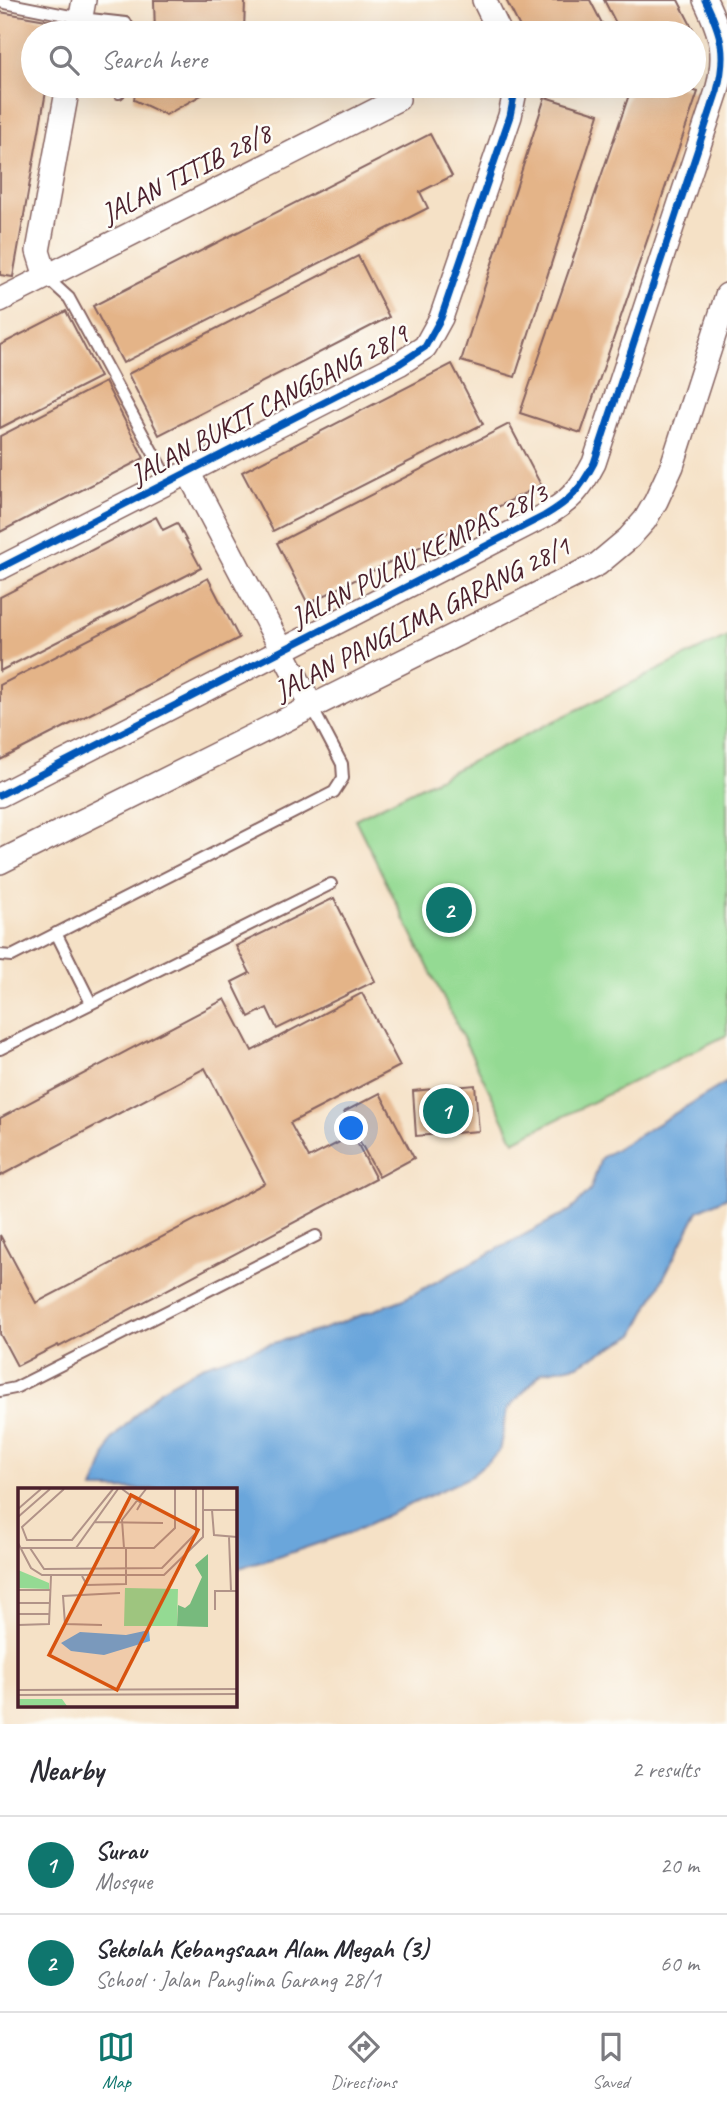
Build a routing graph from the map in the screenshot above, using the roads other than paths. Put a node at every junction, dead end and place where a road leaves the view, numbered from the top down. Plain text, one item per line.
1 (484, 0) edge
2 (705, 0) edge
3 (0, 2) edge
4 (81, 17) edge
5 (111, 21) edge
6 (494, 21) edge
7 (66, 98) edge
8 (514, 98) edge
9 (398, 99) dead end
10 (46, 277) junction
11 (727, 295) edge
12 (0, 300) edge
13 (179, 477) junction
14 (0, 568) edge
15 (282, 649) junction
16 (312, 707) junction
17 (0, 795) edge
18 (0, 862) edge
19 (331, 884) dead end
20 (56, 933) junction
21 (0, 955) edge
22 (91, 1003) junction
23 (0, 1049) edge
24 (316, 1236) dead end
25 (0, 1391) edge

1 - 6 street
2 - 15 street, JALAN PULAU KEMPAS 28/3
3 - 4 lane
4 - 5 lane
7 - 10 street
8 - 13 street, JALAN BUKIT CANGGANG 28/9
9 - 10 street, JALAN TITIB 28/8
10 - 12 street, JALAN TITIB 28/8
10 - 13 lane
11 - 16 street, JALAN PANGLIMA GARANG 28/1
13 - 14 street, JALAN BUKIT CANGGANG 28/9
13 - 15 street
15 - 16 street
15 - 17 street, JALAN PULAU KEMPAS 28/3
16 - 18 street, JALAN PANGLIMA GARANG 28/1
16 - 20 lane
19 - 22 lane
20 - 21 lane
20 - 22 lane
22 - 23 lane
24 - 25 lane

